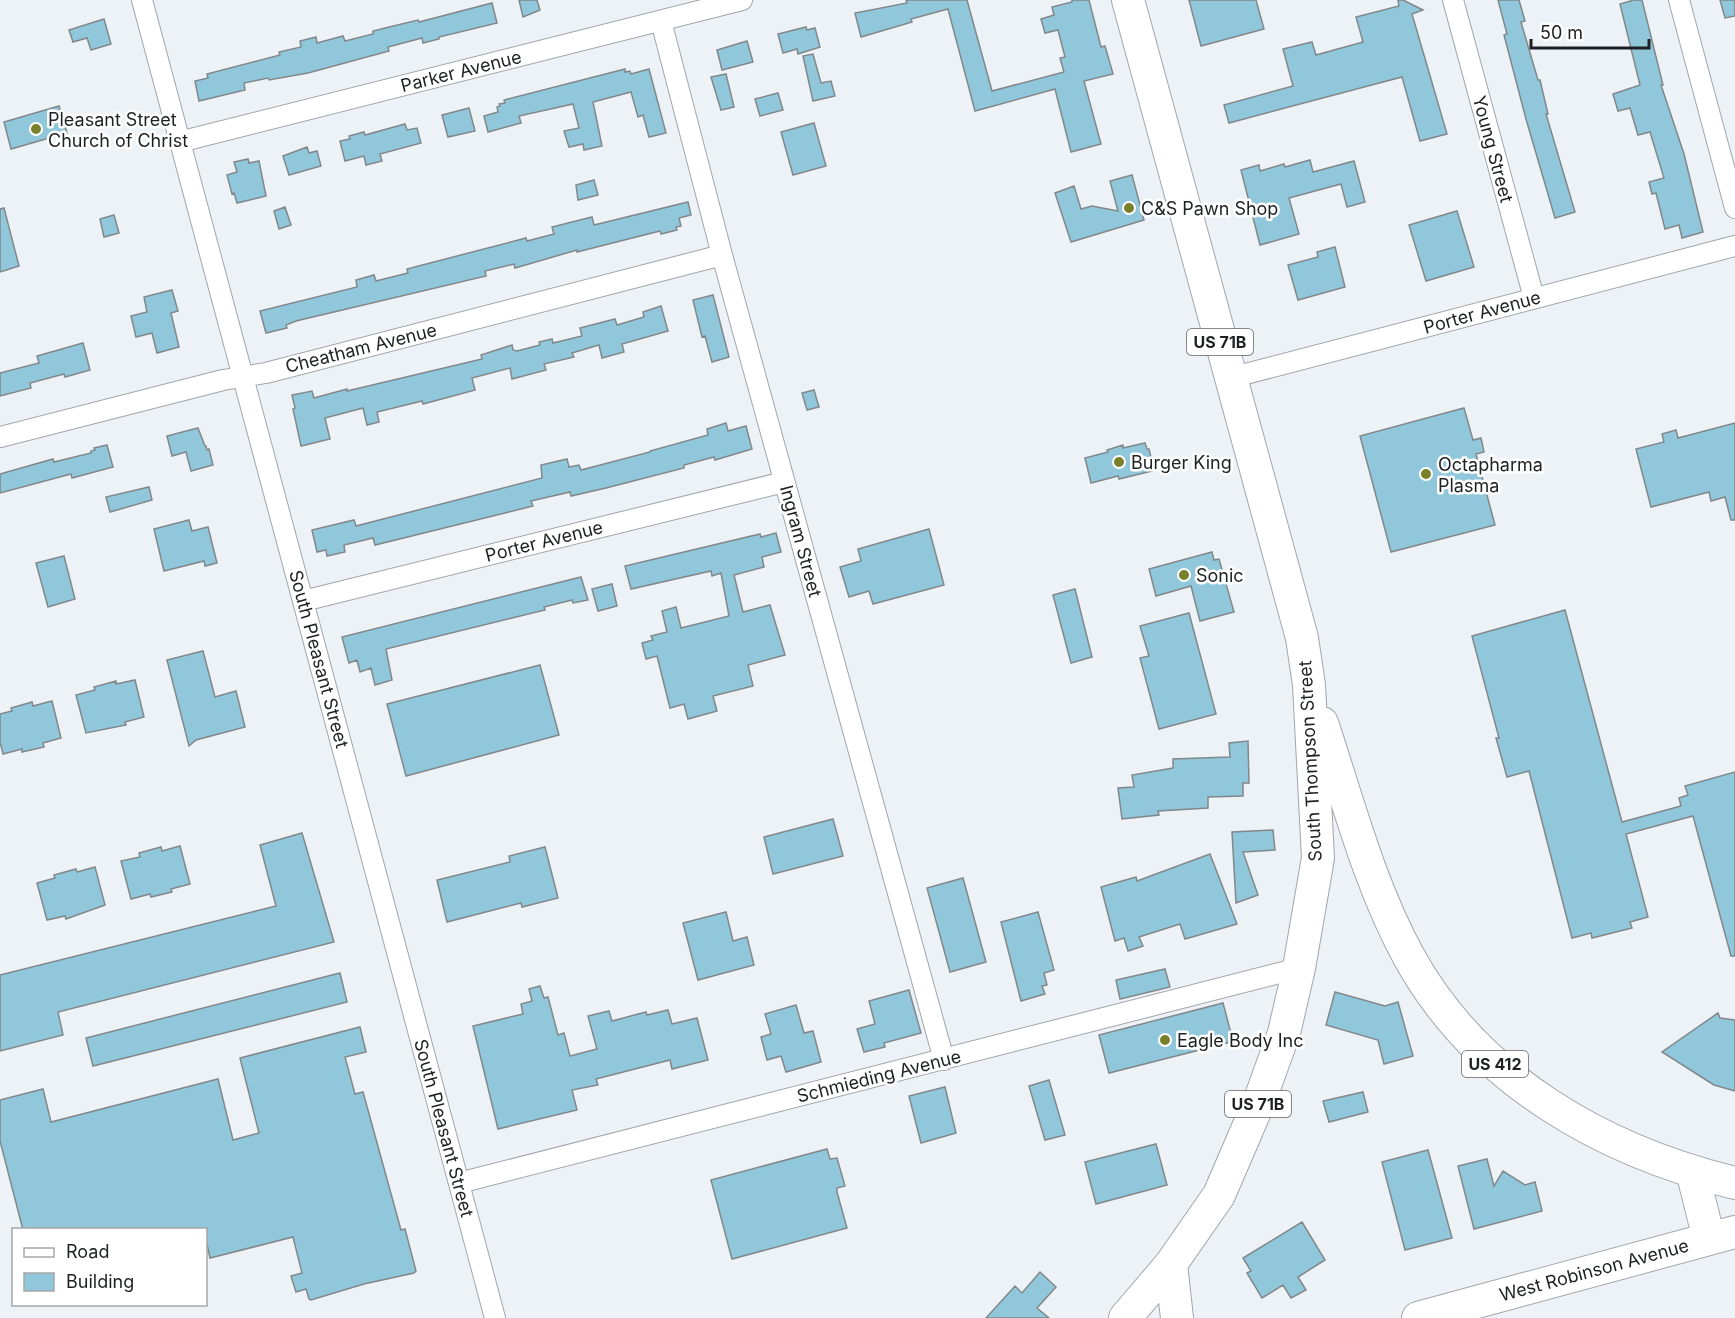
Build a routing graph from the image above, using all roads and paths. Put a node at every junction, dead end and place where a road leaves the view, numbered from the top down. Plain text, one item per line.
1 (142, 0) edge
2 (742, 0) edge
3 (1128, 0) edge
4 (1453, 0) edge
5 (1679, 0) edge
6 (661, 21) junction
7 (179, 142) junction
8 (1735, 208) edge
9 (1735, 246) edge
10 (722, 255) junction
11 (1534, 298) junction
12 (243, 376) junction
13 (1230, 378) junction
14 (0, 437) edge
15 (784, 482) junction
16 (303, 601) junction
17 (1309, 685) junction
18 (1318, 858) junction
19 (1373, 877) junction
20 (1299, 968) junction
21 (944, 1060) junction
22 (1713, 1177) edge
23 (459, 1183) junction
24 (1724, 1235) edge
25 (1171, 1264) junction
26 (495, 1318) edge
27 (1125, 1318) edge
28 (1177, 1318) edge
29 (1418, 1318) edge

1 - 7 street, South Pleasant Street
2 - 6 street, Parker Avenue
3 - 13 highway, South Thompson Street / US 71B
4 - 11 street, Young Street
5 - 8 street
6 - 7 street, Parker Avenue
6 - 10 street, Ingram Street
7 - 12 street, South Pleasant Street
9 - 11 street, Porter Avenue
10 - 12 street, Cheatham Avenue
10 - 15 street, Ingram Street
11 - 13 street, Porter Avenue
12 - 14 street, Cheatham Avenue
12 - 16 street, South Pleasant Street
13 - 17 highway, South Thompson Street / US 71B
15 - 16 street, Porter Avenue
15 - 21 street, Ingram Street
16 - 23 street, South Pleasant Street
17 - 18 highway, South Thompson Street / US 71B
17 - 19 highway, US 412
18 - 19 highway
18 - 20 highway, South Thompson Street / US 71B
19 - 22 highway, US 412
20 - 21 street, Schmieding Avenue
20 - 25 highway, South Thompson Street / US 71B
21 - 23 street, Schmieding Avenue
22 - 24 highway, US 412
23 - 26 street, South Pleasant Street
24 - 29 highway, West Robinson Avenue
25 - 27 highway, South Thompson Street / US 71B
25 - 28 highway

